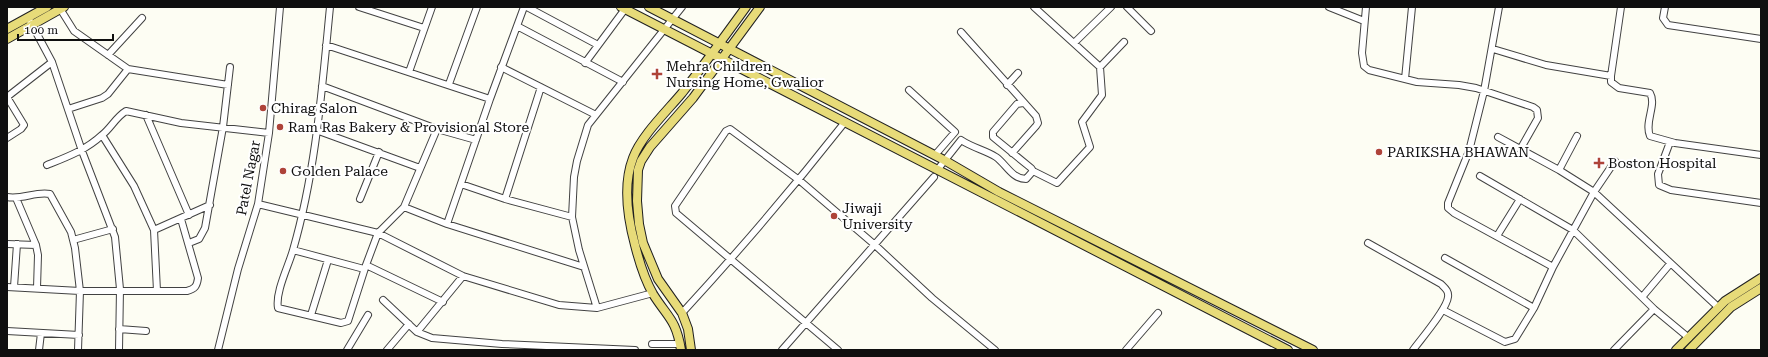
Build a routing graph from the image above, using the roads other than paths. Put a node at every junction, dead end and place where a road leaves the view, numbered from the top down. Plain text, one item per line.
1 (47, 7) edge
2 (280, 7) edge
3 (330, 7) edge
4 (359, 7) edge
5 (432, 7) edge
6 (477, 7) edge
7 (525, 7) edge
8 (649, 7) edge
9 (682, 7) edge
10 (746, 7) edge
11 (760, 7) edge
12 (1034, 7) edge
13 (1111, 7) edge
14 (1127, 7) edge
15 (1329, 7) edge
16 (1366, 7) edge
17 (1412, 7) edge
18 (1499, 7) edge
19 (1620, 7) edge
20 (1665, 7) edge
21 (61, 8) edge
22 (623, 8) edge
23 (142, 18) dead end
24 (673, 19) junction
25 (1364, 21) junction
26 (30, 22) junction
27 (517, 26) junction
28 (424, 28) junction
29 (665, 29) junction
30 (7, 30) edge
31 (1151, 31) dead end
32 (961, 32) dead end
33 (7, 39) edge
34 (1761, 39) edge
35 (1124, 42) dead end
36 (1074, 43) junction
37 (719, 44) junction
38 (326, 45) junction
39 (598, 45) junction
40 (1493, 49) junction
41 (730, 50) junction
42 (108, 55) junction
43 (711, 55) junction
44 (722, 60) junction
45 (52, 62) junction
46 (586, 63) junction
47 (230, 67) dead end
48 (502, 67) junction
49 (1100, 68) junction
50 (128, 69) junction
51 (409, 72) junction
52 (1018, 73) dead end
53 (1610, 76) junction
54 (1405, 79) junction
55 (622, 82) junction
56 (449, 84) junction
57 (1007, 84) junction
58 (228, 85) junction
59 (322, 86) junction
60 (541, 87) junction
61 (909, 90) dead end
62 (1484, 91) junction
63 (7, 97) edge
64 (490, 99) junction
65 (1023, 103) junction
66 (68, 109) junction
67 (146, 115) junction
68 (596, 115) junction
69 (845, 122) junction
70 (223, 127) junction
71 (437, 129) junction
72 (316, 130) junction
73 (269, 132) junction
74 (955, 132) junction
75 (102, 135) junction
76 (1577, 136) dead end
77 (1498, 137) dead end
78 (7, 138) edge
79 (476, 140) junction
80 (961, 140) junction
81 (1670, 142) junction
82 (1521, 148) junction
83 (82, 151) junction
84 (380, 152) junction
85 (1012, 153) junction
86 (1761, 154) edge
87 (935, 155) junction
88 (944, 160) junction
89 (1615, 161) dead end
90 (47, 165) dead end
91 (420, 168) junction
92 (938, 169) junction
93 (1559, 170) junction
94 (1033, 171) junction
95 (1480, 176) dead end
96 (934, 178) dead end
97 (799, 180) junction
98 (633, 181) junction
99 (461, 184) junction
100 (1594, 192) junction
101 (7, 197) edge
102 (16, 198) junction
103 (505, 199) junction
104 (1520, 199) junction
105 (360, 200) dead end
106 (1761, 202) edge
107 (258, 204) junction
108 (210, 205) junction
109 (404, 207) junction
110 (302, 214) junction
111 (189, 215) junction
112 (572, 217) junction
113 (181, 218) junction
114 (447, 224) junction
115 (113, 229) junction
116 (154, 230) junction
117 (1573, 230) junction
118 (378, 233) junction
119 (1497, 236) junction
120 (73, 240) junction
121 (189, 243) junction
122 (1368, 243) dead end
123 (7, 244) edge
124 (17, 244) junction
125 (36, 245) junction
126 (875, 245) junction
127 (293, 250) junction
128 (1445, 258) dead end
129 (328, 260) junction
130 (731, 260) junction
131 (1670, 264) junction
132 (365, 267) junction
133 (584, 267) junction
134 (1553, 268) junction
135 (463, 276) junction
136 (1761, 278) edge
137 (7, 287) edge
138 (14, 287) junction
139 (37, 288) junction
140 (1761, 288) edge
141 (80, 290) junction
142 (120, 290) junction
143 (157, 291) junction
144 (653, 293) junction
145 (1643, 296) junction
146 (669, 297) junction
147 (383, 300) dead end
148 (443, 302) junction
149 (661, 304) junction
150 (597, 308) junction
151 (1534, 308) junction
152 (1719, 308) junction
153 (1654, 309) junction
154 (1443, 310) junction
155 (682, 313) junction
156 (1158, 313) dead end
157 (311, 315) junction
158 (368, 315) dead end
159 (805, 322) junction
160 (409, 324) junction
161 (119, 329) junction
162 (7, 331) edge
163 (146, 331) dead end
164 (417, 332) junction
165 (41, 333) junction
166 (79, 335) junction
167 (1689, 338) junction
168 (652, 344) dead end
169 (680, 347) edge
170 (40, 350) edge
171 (78, 350) edge
172 (119, 350) edge
173 (218, 350) edge
174 (347, 350) edge
175 (387, 350) edge
176 (620, 350) edge
177 (635, 350) edge
178 (691, 350) edge
179 (782, 350) edge
180 (838, 350) edge
181 (995, 350) edge
182 (1126, 350) edge
183 (1288, 350) edge
184 (1313, 350) edge
185 (1413, 350) edge
186 (1614, 350) edge
187 (1676, 350) edge
188 (1689, 350) edge

1 - 26 main road
2 - 73 street, Patel Nagar
3 - 38 street
4 - 28 street
5 - 28 street
6 - 56 street
7 - 27 street
7 - 39 street
8 - 24 main road
9 - 24 street
10 - 37 main road
11 - 41 main road
12 - 36 street
13 - 36 street
14 - 31 street
15 - 25 street
16 - 25 street
17 - 54 street
18 - 40 street
19 - 53 street
20 - 34 street
21 - 26 main road
21 - 42 street
22 - 29 main road
22 - 39 street
23 - 42 street
24 - 29 street
24 - 37 main road
25 - 54 street
26 - 30 main road
26 - 33 main road
26 - 45 street
27 - 46 street
27 - 48 street
28 - 51 street
29 - 43 main road
29 - 55 street
32 - 57 street
35 - 49 street
36 - 49 street
37 - 41 main road
37 - 43 main road
38 - 51 street
38 - 59 street
39 - 46 street
40 - 53 street
40 - 62 street
41 - 44 main road
41 - 87 main road
42 - 50 street
43 - 44 main road
43 - 98 main road
44 - 69 main road
44 - 98 main road
45 - 63 street
45 - 66 street
46 - 55 street
47 - 58 street
48 - 60 street
48 - 64 street
49 - 94 street
50 - 58 street
50 - 66 street
51 - 56 street
52 - 57 street
53 - 81 street
54 - 62 street
55 - 68 street
56 - 64 street
57 - 65 street
58 - 70 street
59 - 71 street
59 - 72 street
60 - 68 street
60 - 103 street
61 - 74 street
62 - 82 street
62 - 119 street
63 - 78 street
64 - 79 street
65 - 85 street
65 - 85 street
66 - 83 street
67 - 70 street
67 - 75 street
67 - 111 street
68 - 112 street
69 - 92 main road
69 - 97 street
70 - 73 street
70 - 108 street
71 - 79 street
71 - 91 street
72 - 84 street
72 - 110 street
73 - 107 street, Patel Nagar
74 - 80 street
74 - 87 street
75 - 83 street
75 - 116 street
76 - 93 street
77 - 82 street
79 - 99 street
80 - 88 street
80 - 94 street
81 - 86 street
81 - 106 street
82 - 93 street
83 - 90 street
83 - 115 street
84 - 91 street
84 - 105 street
85 - 94 street
87 - 88 main road
88 - 92 street
88 - 184 main road
89 - 100 street
91 - 109 street
92 - 183 main road
93 - 100 street
95 - 104 street
96 - 126 street
97 - 126 street
97 - 130 street
97 - 130 street
98 - 144 main road
98 - 146 main road
99 - 103 street
99 - 114 street
100 - 117 street
100 - 131 street
101 - 102 street
102 - 120 street
102 - 125 street
103 - 112 street
104 - 117 street
104 - 119 street
107 - 110 street
107 - 173 street, Patel Nagar
108 - 111 street
108 - 121 street
109 - 114 street
109 - 118 street
110 - 118 street
110 - 127 street
111 - 113 street
112 - 133 street
113 - 116 street
113 - 121 street
114 - 133 street
115 - 120 street
115 - 142 street
116 - 143 street
117 - 134 street
117 - 145 street
118 - 132 street
118 - 135 street
119 - 134 street
120 - 141 street
121 - 143 street
122 - 154 street
123 - 124 street
124 - 125 street
124 - 138 street
125 - 139 street
126 - 159 street
126 - 181 street
127 - 129 street
127 - 157 street
128 - 151 street
129 - 132 street
129 - 157 street
130 - 155 street
130 - 159 street
131 - 145 street
131 - 152 street
132 - 148 street
132 - 157 street
133 - 150 street
134 - 151 street
135 - 148 street
135 - 150 street
136 - 152 main road
137 - 138 street
138 - 139 street
139 - 141 street
140 - 188 main road
141 - 142 street
141 - 166 street
142 - 143 street
142 - 161 street
144 - 149 main road
144 - 150 street
145 - 153 street
146 - 149 main road
146 - 155 main road
147 - 160 street
148 - 164 street
149 - 169 main road
151 - 154 street
152 - 167 main road
153 - 167 street
153 - 186 street
154 - 185 street
155 - 178 main road
156 - 182 street
158 - 174 street
159 - 179 street
159 - 180 street
160 - 164 street
160 - 175 street
161 - 163 street
161 - 172 street
162 - 165 street
164 - 176 street
165 - 166 street
165 - 170 street
166 - 171 street
167 - 187 main road
168 - 169 street
176 - 177 street

